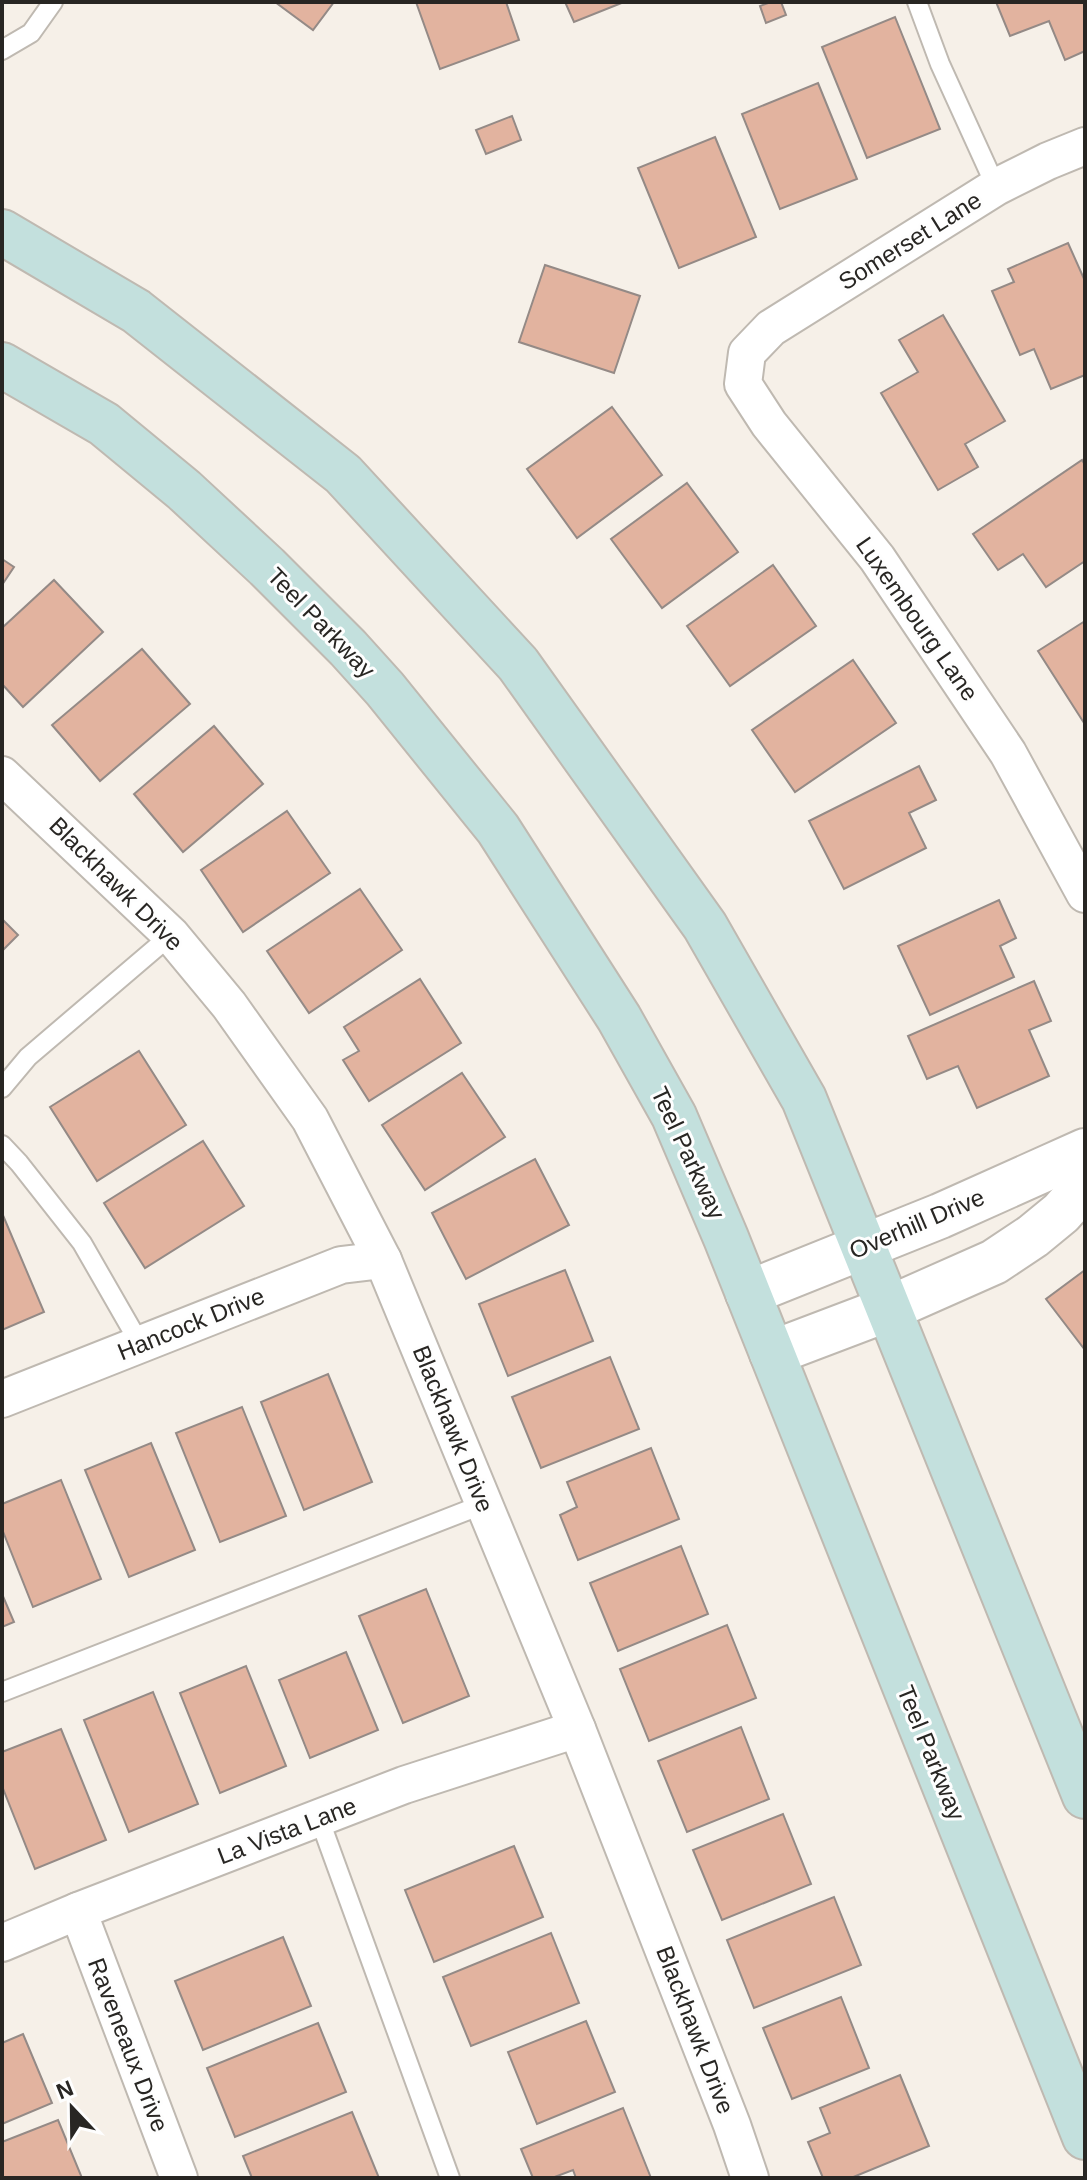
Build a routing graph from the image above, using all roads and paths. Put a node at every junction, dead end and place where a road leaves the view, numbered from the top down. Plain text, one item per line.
1 (53, 2) edge
2 (917, 2) edge
3 (2, 50) edge
4 (1085, 146) edge
5 (996, 187) junction
6 (2, 232) edge
7 (747, 353) joint
8 (2, 365) edge
9 (2, 775) edge
10 (1085, 894) edge
11 (171, 935) junction
12 (2, 1088) edge
13 (2, 1145) edge
14 (1085, 1151) edge
15 (1085, 1186) edge
16 (863, 1247) junction
17 (383, 1260) junction
18 (748, 1293) junction
19 (888, 1309) junction
20 (140, 1344) junction
21 (772, 1353) junction
22 (2, 1399) edge
23 (484, 1504) junction
24 (2, 1692) edge
25 (577, 1729) junction
26 (1085, 1796) edge
27 (319, 1818) junction
28 (78, 1911) junction
29 (2, 1943) edge
30 (1085, 2137) edge
31 (179, 2178) edge
32 (450, 2178) edge
33 (750, 2178) edge

1 - 3 lane
2 - 5 lane
4 - 5 street, Somerset Lane
5 - 7 street, Somerset Lane
6 - 16 main road
7 - 10 street, Luxembourg Lane
8 - 18 main road, Teel Parkway
9 - 11 street, Blackhawk Drive
11 - 12 lane
11 - 17 street, Blackhawk Drive
13 - 20 lane
14 - 16 street, Overhill Drive
15 - 19 street
16 - 18 street, Overhill Drive
16 - 19 main road
17 - 20 street, Hancock Drive
17 - 23 street, Blackhawk Drive
18 - 21 main road, Teel Parkway
19 - 21 street
19 - 26 main road
20 - 22 street, Hancock Drive
21 - 30 main road, Teel Parkway
23 - 24 lane
23 - 25 street, Blackhawk Drive
25 - 27 street, La Vista Lane
25 - 33 street, Blackhawk Drive
27 - 28 street, La Vista Lane
27 - 32 lane
28 - 29 street, La Vista Lane
28 - 31 street, Raveneaux Drive

